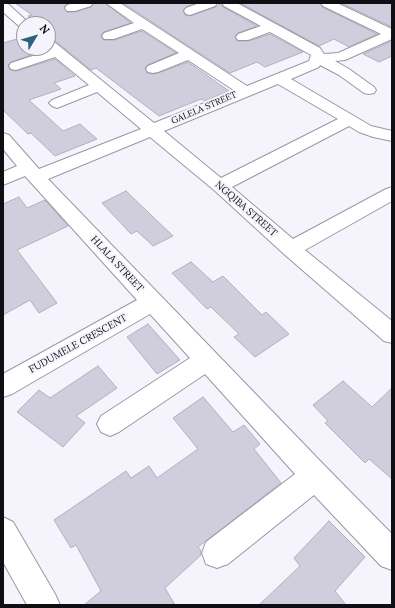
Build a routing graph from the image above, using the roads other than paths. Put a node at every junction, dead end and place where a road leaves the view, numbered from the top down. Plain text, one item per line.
1 (87, 3) edge
2 (112, 3) edge
3 (211, 3) edge
4 (228, 3) edge
5 (327, 3) edge
6 (3, 6) edge
7 (71, 8) dead end
8 (190, 11) dead end
9 (16, 21) edge
10 (144, 24) junction
11 (271, 27) junction
12 (392, 34) edge
13 (109, 36) dead end
14 (243, 37) dead end
15 (56, 50) edge
16 (190, 54) junction
17 (37, 56) edge
18 (318, 58) junction
19 (16, 66) dead end
20 (153, 69) dead end
21 (280, 78) junction
22 (99, 86) junction
23 (369, 90) dead end
24 (245, 91) junction
25 (57, 103) dead end
26 (349, 120) junction
27 (151, 130) junction
28 (392, 136) edge
29 (3, 138) edge
30 (32, 173) junction
31 (3, 179) edge
32 (220, 186) junction
33 (392, 193) edge
34 (291, 249) junction
35 (152, 302) junction
36 (388, 326) edge
37 (207, 360) junction
38 (3, 386) edge
39 (110, 424) dead end
40 (315, 476) junction
41 (3, 532) edge
42 (217, 553) dead end
43 (392, 555) edge
44 (44, 605) edge

1 - 7 street
2 - 10 street
3 - 8 street
4 - 11 street
5 - 12 street
6 - 9 street
10 - 13 street
10 - 16 street
11 - 14 street
11 - 18 street
12 - 18 street
15 - 22 street, NGQIBA STREET
16 - 20 street
16 - 24 street
17 - 19 street, NGQIBA STREET
18 - 21 street, GALELA STREET
18 - 23 street
21 - 24 street, GALELA STREET
21 - 26 street
22 - 25 street
22 - 27 street, NGQIBA STREET
24 - 27 street, GALELA STREET
26 - 28 street
26 - 32 street
27 - 30 street, GALELA STREET
27 - 32 street, NGQIBA STREET
29 - 30 street, HLALA STREET
30 - 31 street
30 - 35 street, HLALA STREET
32 - 34 street, NGQIBA STREET
33 - 34 street
34 - 36 street, NGQIBA STREET
35 - 37 street, HLALA STREET
35 - 38 street, FUDUMELE CRESCENT
37 - 39 street
37 - 40 street, HLALA STREET
40 - 42 street
40 - 43 street, HLALA STREET
41 - 44 street

